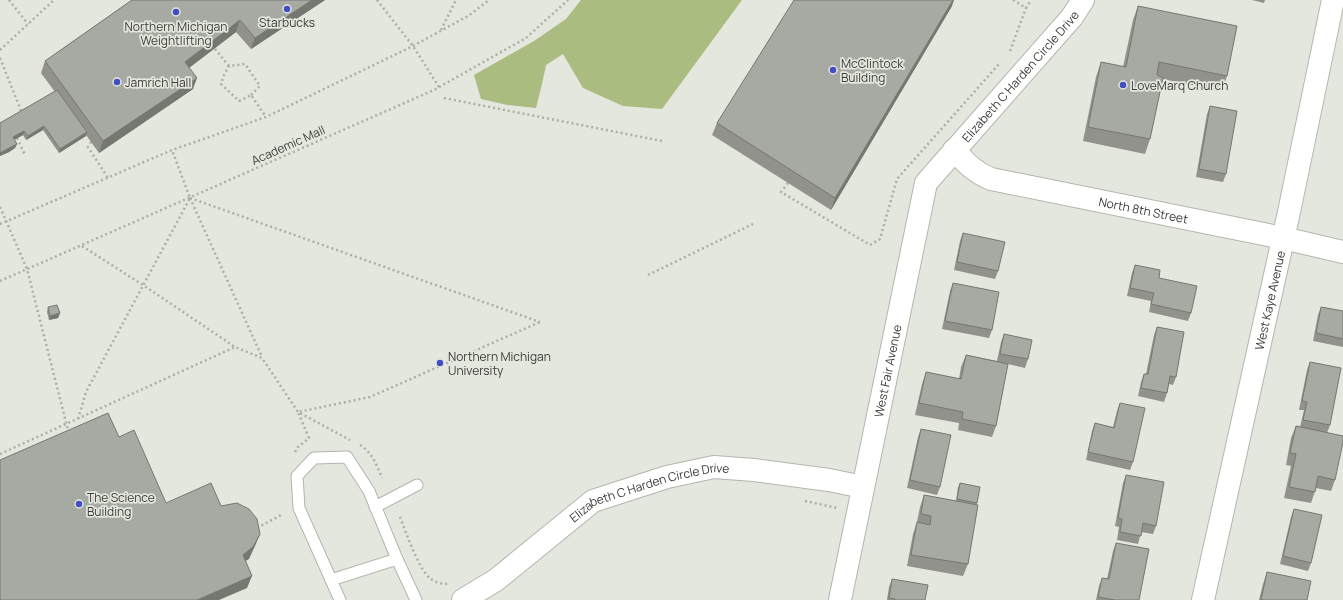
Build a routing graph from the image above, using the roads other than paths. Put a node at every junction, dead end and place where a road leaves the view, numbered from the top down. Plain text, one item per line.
1 (1083, 0) edge
2 (1334, 0) edge
3 (954, 150) junction
4 (1283, 238) junction
5 (1343, 252) edge
6 (417, 485) dead end
7 (863, 487) junction
8 (375, 507) junction
9 (397, 559) junction
10 (331, 580) junction
11 (340, 600) edge
12 (416, 600) edge
13 (463, 600) edge
14 (840, 600) edge
15 (1203, 600) edge

1 - 3 street, Elizabeth C Harden Circle Drive
2 - 4 street, West Kaye Avenue
3 - 4 street, North 8th Street
3 - 7 street, West Fair Avenue
4 - 5 street, North 8th Street
4 - 15 street, West Kaye Avenue
6 - 8 lane
7 - 13 street, Elizabeth C Harden Circle Drive
7 - 14 street, West Fair Avenue
8 - 9 lane
8 - 10 lane
9 - 10 lane
9 - 12 lane
10 - 11 lane

